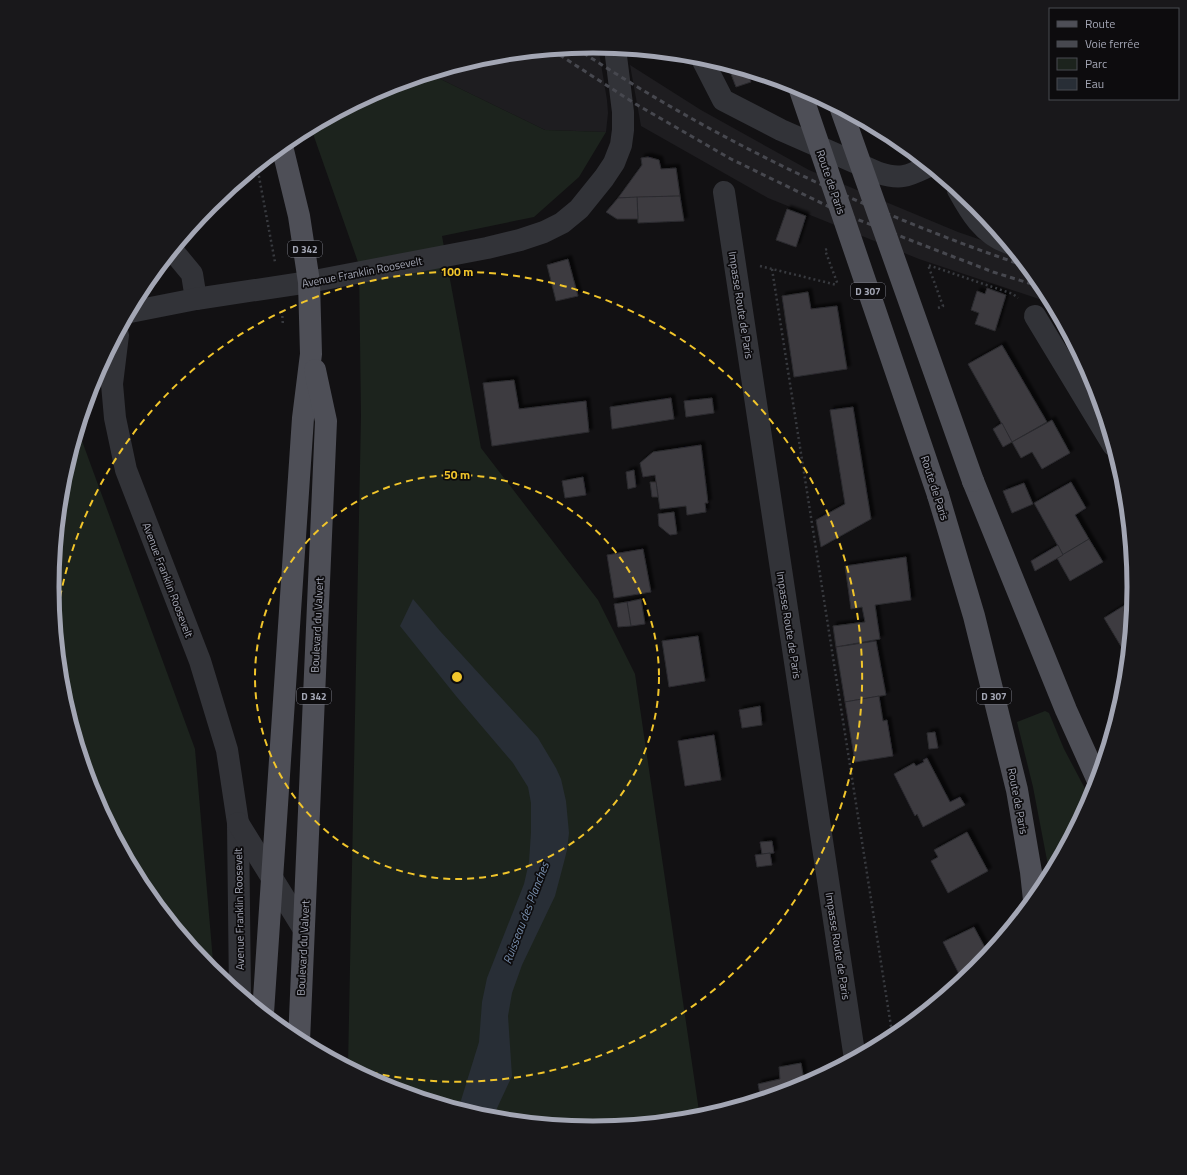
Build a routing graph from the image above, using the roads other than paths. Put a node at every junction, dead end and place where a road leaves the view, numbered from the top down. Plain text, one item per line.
1 (615, 54) edge
2 (705, 65) edge
3 (802, 96) edge
4 (843, 115) edge
5 (284, 152) edge
6 (925, 168) edge
7 (724, 192) dead end
8 (973, 212) edge
9 (997, 237) edge
10 (176, 254) edge
11 (309, 282) junction
12 (145, 297) edge
13 (196, 299) junction
14 (157, 307) junction
15 (137, 311) edge
16 (1035, 316) road end
17 (117, 346) edge
18 (311, 354) junction
19 (1105, 431) edge
20 (1094, 773) edge
21 (238, 823) junction
22 (272, 878) junction
23 (1033, 891) edge
24 (303, 928) junction
25 (240, 988) edge
26 (263, 1008) edge
27 (298, 1033) edge
28 (854, 1054) edge

1 - 11 street, Avenue Franklin Roosevelt
2 - 6 street
3 - 23 main road, Route de Paris / D 307, bridge
4 - 20 main road, bridge
5 - 11 main road, Boulevard du Valvert / D 342
7 - 28 street, Impasse Route de Paris
8 - 9 street
10 - 13 street
11 - 13 street, Avenue Franklin Roosevelt
11 - 18 main road, Boulevard du Valvert / D 342
12 - 14 street
13 - 14 street, Avenue Franklin Roosevelt
14 - 15 street, Avenue Franklin Roosevelt
16 - 19 street
17 - 21 street, Avenue Franklin Roosevelt
18 - 22 main road, Boulevard du Valvert / D 342
18 - 24 main road, Boulevard du Valvert / D 342
21 - 22 street, Avenue Franklin Roosevelt
21 - 25 street, Avenue Franklin Roosevelt
22 - 24 street, Avenue Franklin Roosevelt
22 - 26 main road, Boulevard du Valvert / D 342
24 - 27 main road, Boulevard du Valvert / D 342

